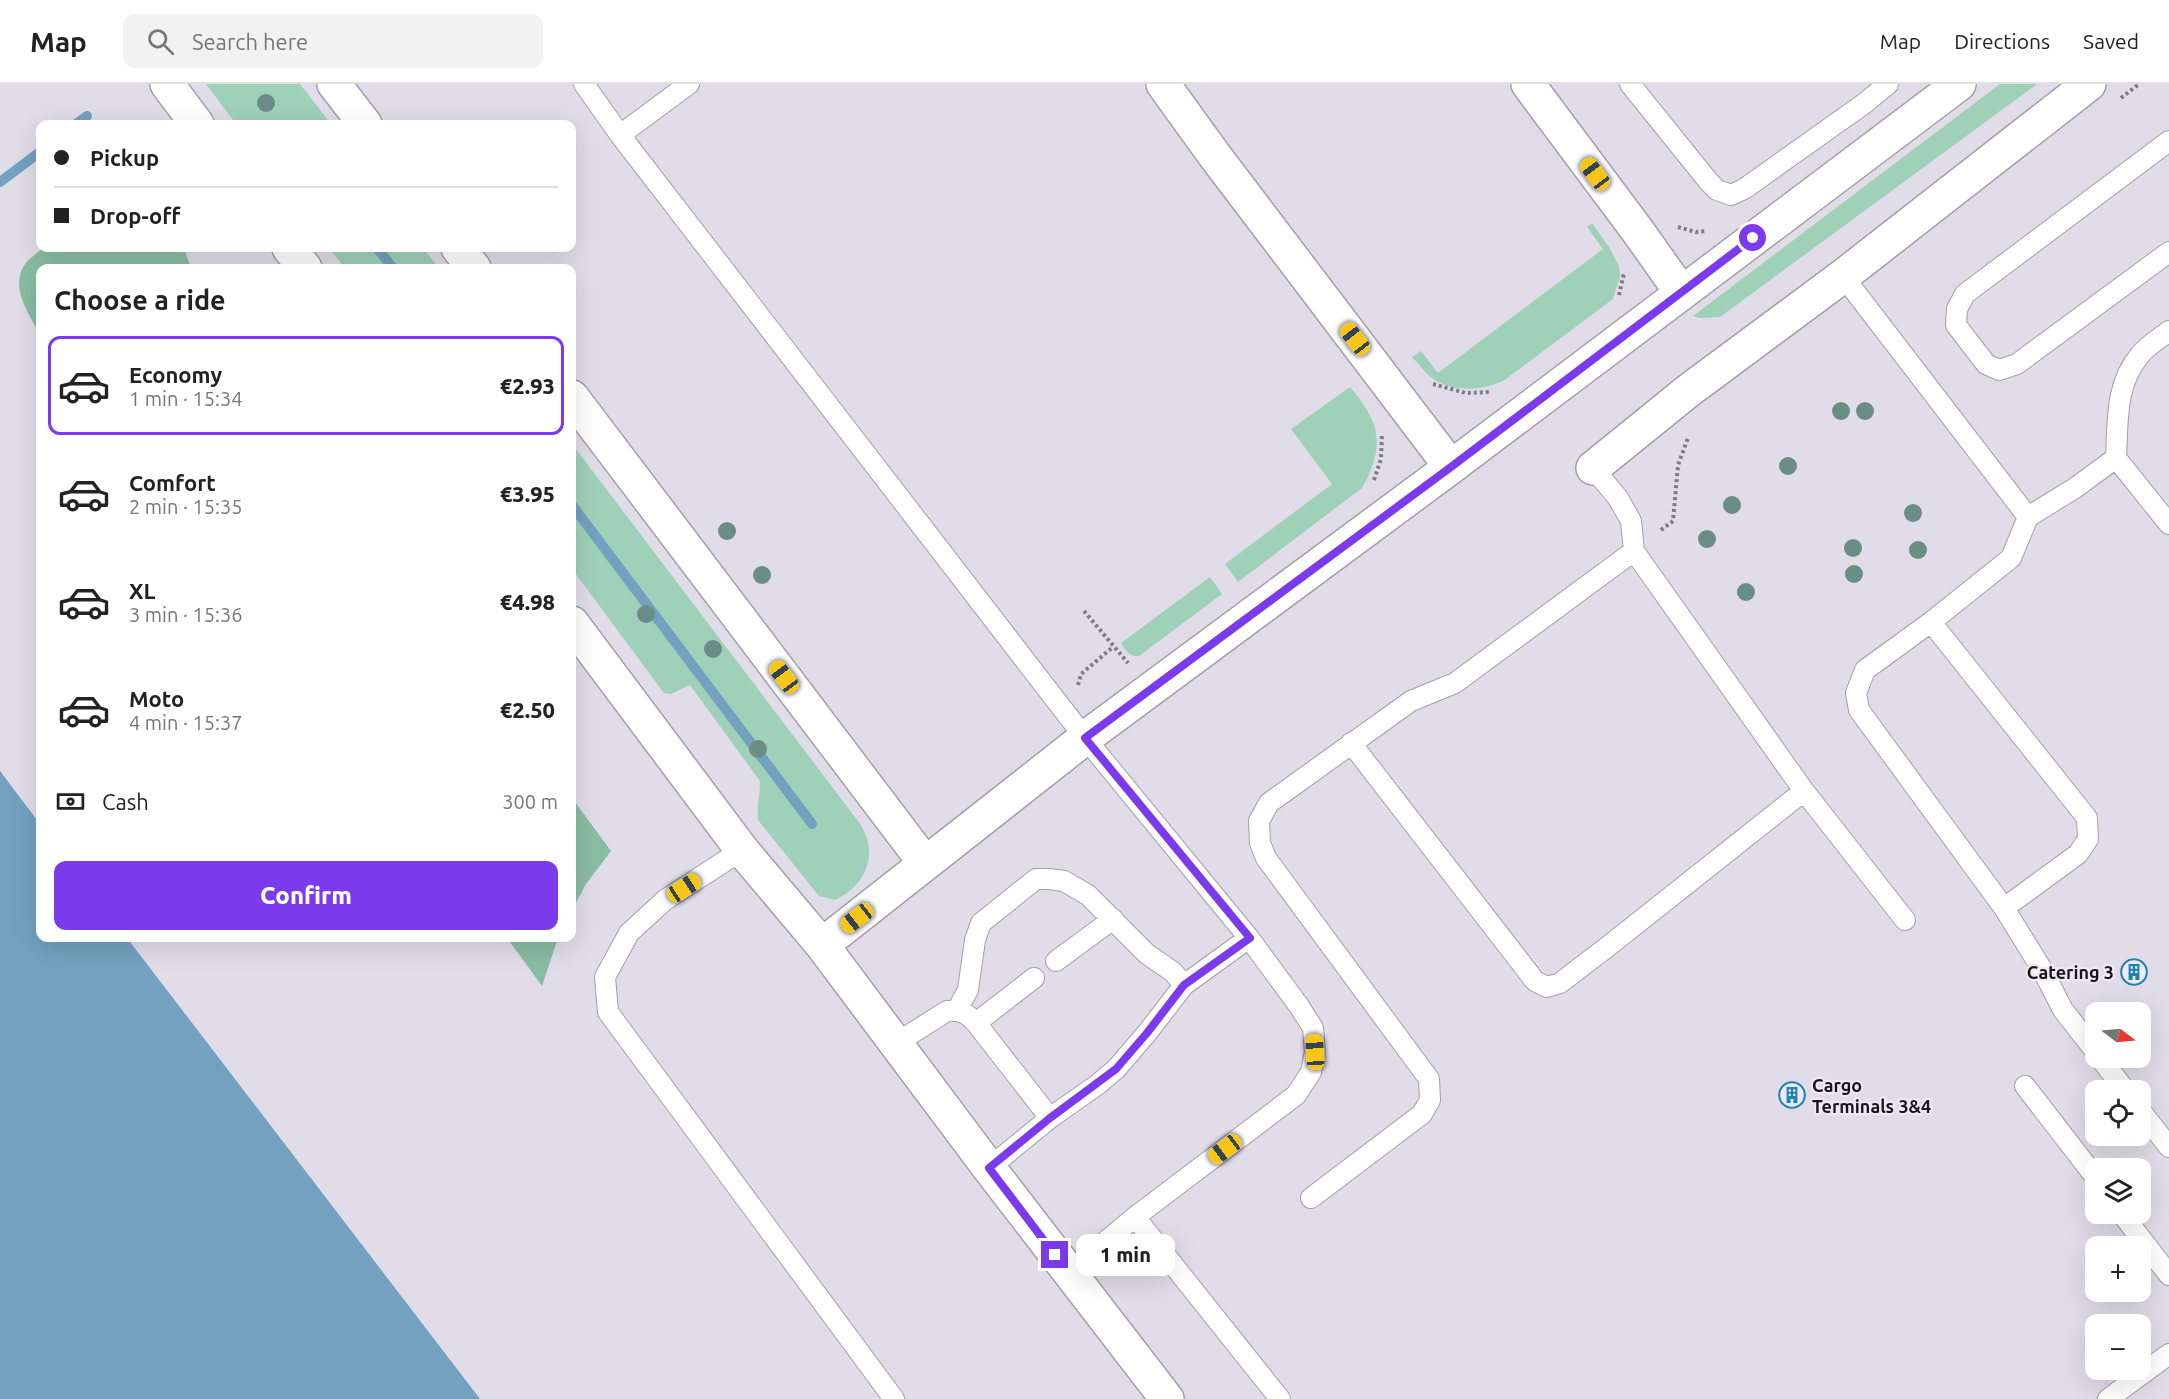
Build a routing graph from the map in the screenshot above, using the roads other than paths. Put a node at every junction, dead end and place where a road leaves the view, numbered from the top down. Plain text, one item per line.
1 (166, 84) edge
2 (334, 84) edge
3 (584, 84) edge
4 (689, 84) edge
5 (1163, 84) edge
6 (1528, 84) edge
7 (1630, 84) edge
8 (1888, 84) edge
9 (1959, 84) edge
10 (2089, 84) edge
11 (194, 120) edge
12 (362, 120) edge
13 (620, 135) junction
14 (2169, 141) edge
15 (292, 252) edge
16 (461, 252) edge
17 (2169, 252) edge
18 (302, 264) edge
19 (471, 264) edge
20 (1843, 276) junction
21 (1681, 292) junction
22 (2169, 331) edge
23 (576, 402) edge
24 (2116, 458) junction
25 (1451, 467) junction
26 (1593, 468) joint
27 (2165, 512) edge
28 (2028, 518) junction
29 (1634, 551) junction
30 (1931, 621) junction
31 (576, 628) edge
32 (1085, 738) junction
33 (1351, 743) junction
34 (1804, 791) junction
35 (742, 850) junction
36 (925, 863) junction
37 (2004, 908) junction
38 (1113, 919) junction
39 (1905, 920) dead end
40 (1250, 938) junction
41 (822, 945) junction
42 (1056, 960) dead end
43 (1034, 978) dead end
44 (1184, 985) junction
45 (957, 1010) junction
46 (976, 1023) junction
47 (2085, 1038) edge
48 (895, 1044) junction
49 (2108, 1068) edge
50 (2117, 1080) edge
51 (2025, 1086) dead end
52 (1050, 1118) junction
53 (2151, 1124) edge
54 (2169, 1147) edge
55 (2085, 1164) edge
56 (989, 1168) junction
57 (1311, 1198) dead end
58 (1135, 1217) junction
59 (2130, 1224) edge
60 (1068, 1273) junction
61 (2169, 1275) edge
62 (2169, 1354) edge
63 (894, 1399) edge
64 (1167, 1399) edge
65 (1280, 1399) edge
66 (2108, 1399) edge

1 - 11 street
2 - 12 street
3 - 13 lane
4 - 13 lane
5 - 25 street
6 - 21 street
7 - 8 lane
9 - 21 street
10 - 20 street
13 - 32 lane
14 - 17 lane
15 - 18 street
16 - 19 street
20 - 26 street
20 - 28 lane
21 - 25 street
22 - 24 lane
23 - 36 street
24 - 27 lane
24 - 28 lane
25 - 32 street
26 - 29 lane
28 - 30 lane
29 - 33 lane
29 - 34 lane
30 - 37 lane
30 - 37 lane
31 - 35 street
32 - 36 street
32 - 40 lane
33 - 34 lane
33 - 57 lane
34 - 39 lane
35 - 41 street
35 - 63 lane
36 - 41 street
37 - 47 lane
38 - 42 lane
38 - 44 lane
38 - 45 lane
40 - 44 lane
40 - 58 lane
41 - 48 street
43 - 46 lane
44 - 52 lane
45 - 46 lane
45 - 48 lane
46 - 52 lane
48 - 56 street
49 - 50 lane
51 - 55 lane
52 - 56 lane
53 - 54 lane
56 - 60 street
58 - 60 lane
58 - 65 lane
59 - 61 lane
60 - 64 street
62 - 66 lane

